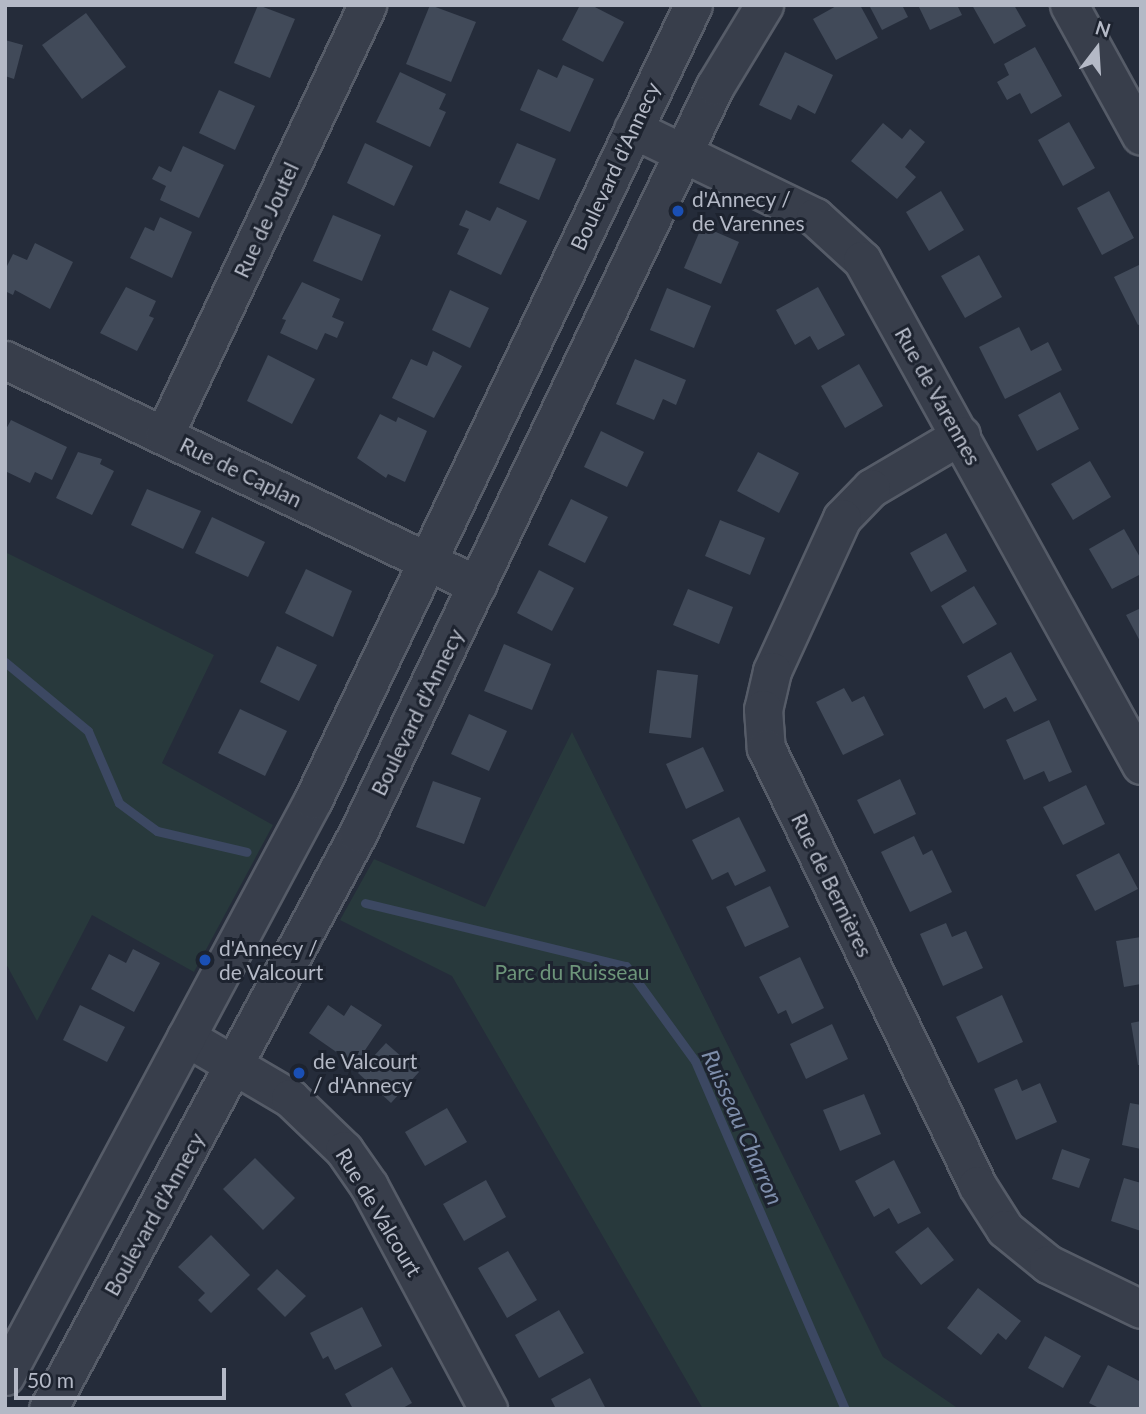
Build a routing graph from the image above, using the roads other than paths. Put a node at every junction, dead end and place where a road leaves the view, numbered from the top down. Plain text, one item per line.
1 (368, 5) edge
2 (693, 5) edge
3 (764, 5) edge
4 (1069, 5) edge
5 (633, 129) junction
6 (1141, 136) edge
7 (683, 152) junction
8 (5, 360) edge
9 (164, 435) junction
10 (961, 435) junction
11 (426, 561) junction
12 (477, 585) junction
13 (1141, 765) edge
14 (186, 1037) junction
15 (235, 1065) junction
16 (1141, 1309) edge
17 (5, 1376) edge
18 (48, 1409) edge
19 (488, 1409) edge

1 - 9 street, Rue de Joutel
2 - 5 street, Boulevard d'Annecy
3 - 7 street, Boulevard d'Annecy
4 - 6 street
5 - 7 street, Rue de Varennes
5 - 11 street, Boulevard d'Annecy
7 - 10 street, Rue de Varennes
7 - 12 street, Boulevard d'Annecy
8 - 9 street, Rue de Caplan
9 - 11 street, Rue de Caplan
10 - 13 street, Rue de Varennes
10 - 16 street, Rue de Bernières
11 - 12 street, Rue de Caplan
11 - 14 street, Boulevard d'Annecy
12 - 15 street, Boulevard d'Annecy
14 - 15 street, Rue de Valcourt
14 - 17 street, Boulevard d'Annecy
15 - 18 street, Boulevard d'Annecy
15 - 19 street, Rue de Valcourt

